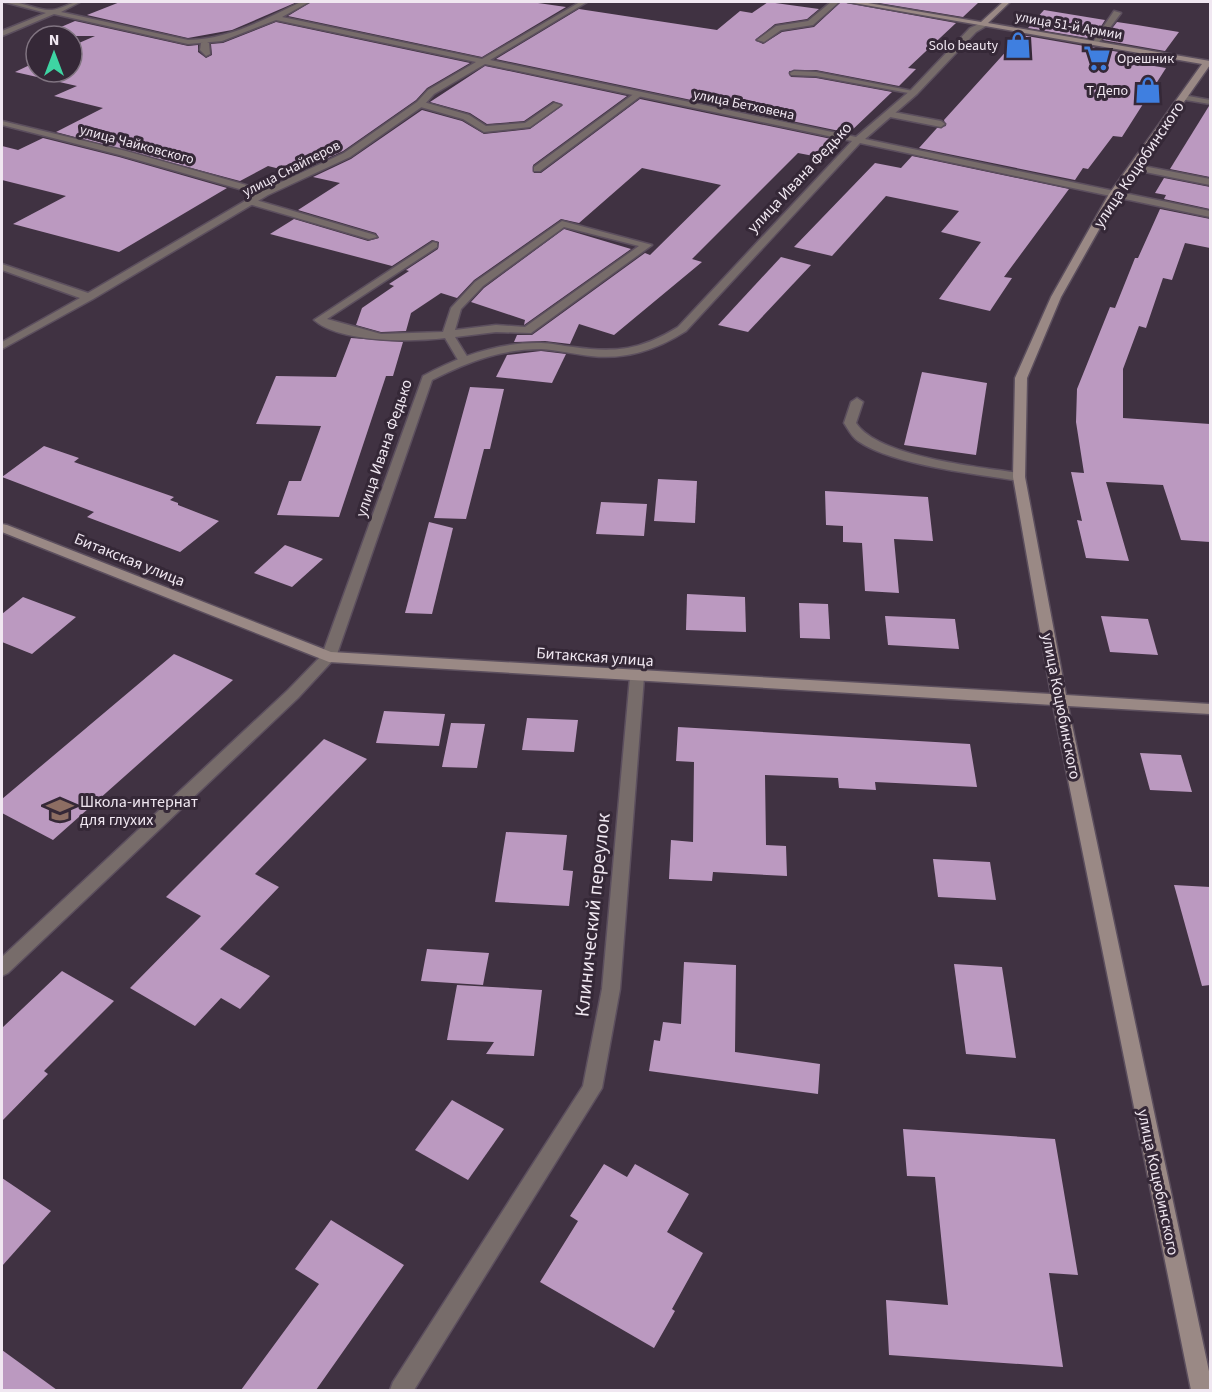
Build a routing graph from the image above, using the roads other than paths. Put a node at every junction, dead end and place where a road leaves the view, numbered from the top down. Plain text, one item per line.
1 (8, 2) edge
2 (77, 2) edge
3 (306, 2) edge
4 (584, 2) edge
5 (835, 2) edge
6 (852, 2) edge
7 (1007, 2) edge
8 (51, 12) junction
9 (1117, 13) dead end
10 (273, 17) junction
11 (982, 24) junction
12 (2, 34) edge
13 (761, 40) dead end
14 (205, 43) junction
15 (1095, 44) junction
16 (206, 54) dead end
17 (484, 62) junction
18 (1209, 63) edge
19 (794, 74) dead end
20 (914, 92) junction
21 (638, 95) junction
22 (1183, 97) junction
23 (1210, 102) edge
24 (420, 104) junction
25 (557, 105) dead end
26 (888, 114) junction
27 (2, 123) edge
28 (941, 124) dead end
29 (857, 141) junction
30 (1133, 168) junction
31 (537, 169) dead end
32 (1210, 182) edge
33 (265, 193) junction
34 (1114, 194) junction
35 (252, 202) junction
36 (1210, 214) edge
37 (372, 237) dead end
38 (432, 246) dead end
39 (2, 267) edge
40 (89, 297) junction
41 (448, 335) junction
42 (2, 346) edge
43 (462, 358) junction
44 (857, 402) dead end
45 (1019, 477) junction
46 (2, 528) edge
47 (329, 657) junction
48 (636, 676) junction
49 (1060, 702) junction
50 (1210, 709) edge
51 (2, 968) edge
52 (401, 1390) edge
53 (1202, 1390) edge

1 - 8 street
2 - 8 street
3 - 10 street
4 - 17 street, улица Снайперов
5 - 13 street
6 - 11 main road, улица 51-й Армии
7 - 11 main road, улица Ивана Федько
8 - 12 street
8 - 14 street
9 - 15 street
10 - 14 street
10 - 17 street, улица Бетховена
11 - 15 main road, улица 51-й Армии
11 - 20 street, улица Ивана Федько
14 - 16 street
15 - 18 main road, улица 51-й Армии
17 - 21 street, улица Бетховена
17 - 24 street, улица Снайперов
18 - 22 main road, улица Коцюбинского
19 - 20 street
20 - 26 street, улица Ивана Федько
21 - 29 street, улица Бетховена
21 - 31 street
22 - 23 street
22 - 30 main road, улица Коцюбинского
24 - 25 street
24 - 33 street, улица Снайперов
26 - 28 street
26 - 29 street, улица Ивана Федько
27 - 33 street, улица Чайковского
29 - 34 street, улица Бетховена
29 - 43 street, улица Ивана Федько
30 - 32 street
30 - 34 main road, улица Коцюбинского
33 - 35 street, улица Снайперов
34 - 36 street, улица Бетховена
34 - 45 main road, улица Коцюбинского
35 - 37 street
35 - 40 street, улица Снайперов
38 - 41 street
39 - 40 street
40 - 42 street, улица Снайперов
41 - 41 street
41 - 43 street
43 - 47 street, улица Ивана Федько
44 - 45 street
45 - 49 main road, улица Коцюбинского
46 - 47 main road, Битакская улица
47 - 48 main road, Битакская улица
47 - 51 street, улица Ивана Федько
48 - 49 main road, Битакская улица
48 - 52 street, Клинический переулок
49 - 50 main road, Битакская улица
49 - 53 main road, улица Коцюбинского

